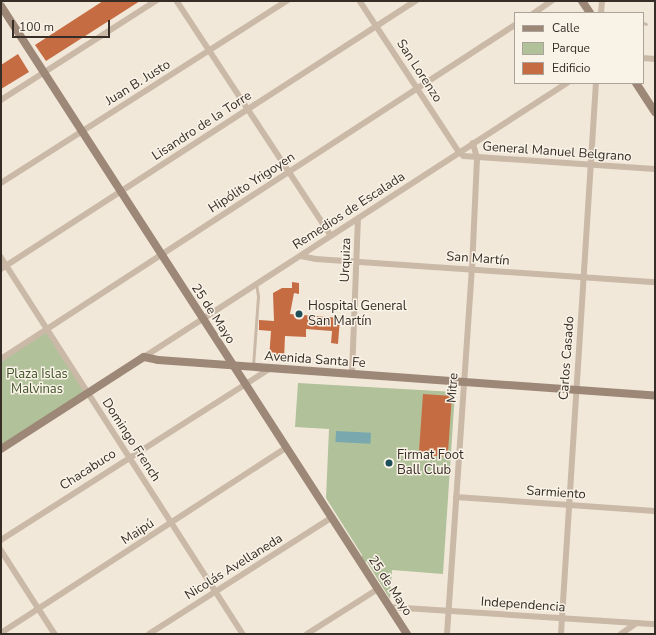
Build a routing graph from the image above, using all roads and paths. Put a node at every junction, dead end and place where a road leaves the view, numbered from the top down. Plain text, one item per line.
1 (156, 1) edge
2 (177, 1) edge
3 (287, 1) edge
4 (360, 1) edge
5 (416, 1) edge
6 (552, 1) edge
7 (582, 1) edge
8 (602, 1) edge
9 (2, 8) edge
10 (536, 12) edge
11 (589, 12) edge
12 (601, 12) edge
13 (377, 26) junction
14 (514, 26) edge
15 (210, 50) junction
16 (644, 58) edge
17 (655, 59) edge
18 (44, 72) junction
19 (565, 84) edge
20 (596, 84) edge
21 (637, 84) edge
22 (418, 89) junction
23 (1, 100) edge
24 (248, 109) junction
25 (655, 112) edge
26 (82, 132) junction
27 (473, 144) junction
28 (459, 152) junction
29 (477, 158) junction
30 (590, 165) junction
31 (655, 168) edge
32 (289, 172) junction
33 (1, 183) edge
34 (121, 192) junction
35 (358, 219) junction
36 (331, 236) junction
37 (161, 255) junction
38 (300, 256) junction
39 (1, 257) edge
40 (356, 261) junction
41 (4, 267) edge
42 (472, 270) junction
43 (583, 278) junction
44 (655, 282) edge
45 (256, 284) junction
46 (202, 319) junction
47 (47, 329) junction
48 (144, 357) junction
49 (1, 359) edge
50 (232, 366) junction
51 (253, 367) junction
52 (269, 368) junction
53 (352, 374) junction
54 (464, 382) junction
55 (244, 383) junction
56 (576, 390) junction
57 (88, 393) junction
58 (655, 396) edge
59 (286, 448) junction
60 (1, 449) edge
61 (129, 457) junction
62 (456, 497) junction
63 (569, 505) junction
64 (655, 511) edge
65 (331, 518) junction
66 (172, 523) junction
67 (1, 540) edge
68 (1, 550) edge
69 (378, 589) junction
70 (216, 591) junction
71 (389, 607) junction
72 (39, 609) junction
73 (448, 611) junction
74 (562, 618) junction
75 (637, 623) junction
76 (655, 624) edge
77 (1, 634) edge
78 (55, 634) edge
79 (149, 634) edge
80 (244, 634) edge
81 (307, 634) edge
82 (407, 634) edge
83 (447, 634) edge
84 (561, 634) edge
85 (621, 634) edge

1 - 18 street
2 - 15 street
3 - 15 street, Juan B. Justo
4 - 13 street, San Lorenzo
5 - 13 street, Lisandro de la Torre
6 - 10 street
7 - 11 street
8 - 12 street
9 - 18 street, 25 de Mayo
13 - 22 street, San Lorenzo
13 - 24 street, Lisandro de la Torre
14 - 22 street, Hipólito Yrigoyen
15 - 24 street
15 - 26 street, Juan B. Justo
16 - 17 street
18 - 23 street
18 - 26 street, 25 de Mayo
19 - 27 street, Remedios de Escalada
20 - 30 street, Carlos Casado
21 - 25 street
22 - 28 street, San Lorenzo
22 - 32 street, Hipólito Yrigoyen
24 - 32 street
24 - 34 street, Lisandro de la Torre
26 - 33 street, Juan B. Justo
26 - 34 street, 25 de Mayo
27 - 28 street, Remedios de Escalada
27 - 29 street, Mitre
28 - 29 street, General Manuel Belgrano
28 - 35 street, Remedios de Escalada
29 - 30 street, General Manuel Belgrano
29 - 42 street, Mitre
30 - 31 street, General Manuel Belgrano
30 - 43 street, Carlos Casado
32 - 36 street
32 - 37 street, Hipólito Yrigoyen
34 - 37 street, 25 de Mayo
34 - 41 street, Lisandro de la Torre
35 - 36 street, Remedios de Escalada
35 - 40 street, Urquiza
36 - 38 street, Remedios de Escalada
37 - 46 street, 25 de Mayo
37 - 47 street, Hipólito Yrigoyen
38 - 40 street, San Martín
38 - 45 street, Remedios de Escalada
39 - 41 street, Domingo French
40 - 42 street, San Martín
40 - 53 street, Urquiza
41 - 47 street, Domingo French
42 - 43 street, San Martín
42 - 54 street, Mitre
43 - 44 street, San Martín
43 - 56 street, Carlos Casado
45 - 46 street, Remedios de Escalada
45 - 51 lane
46 - 48 street, Remedios de Escalada
46 - 50 street, 25 de Mayo
47 - 49 street, Hipólito Yrigoyen
47 - 57 street, Domingo French
48 - 50 street, Avenida Santa Fe
48 - 57 street
50 - 51 street, Avenida Santa Fe
50 - 55 street, 25 de Mayo
51 - 52 street, Avenida Santa Fe
52 - 53 street, Avenida Santa Fe
52 - 55 street, Chacabuco
53 - 54 street, Avenida Santa Fe
54 - 56 street, Avenida Santa Fe
54 - 62 street, Mitre
55 - 59 street, 25 de Mayo
55 - 61 street, Chacabuco
56 - 58 street, Avenida Santa Fe
56 - 63 street, Carlos Casado
57 - 60 street
57 - 61 street, Domingo French
59 - 65 street, 25 de Mayo
59 - 66 street, Maipú
61 - 66 street, Domingo French
61 - 67 street, Chacabuco
62 - 63 street, Sarmiento
62 - 73 street, Mitre
63 - 64 street, Sarmiento
63 - 74 street, Carlos Casado
65 - 69 street, 25 de Mayo
65 - 70 street, Nicolás Avellaneda
66 - 70 street, Domingo French
66 - 72 street, Maipú
68 - 72 street
69 - 71 street, 25 de Mayo
69 - 81 street
70 - 79 street, Nicolás Avellaneda
70 - 80 street, Domingo French
71 - 73 street, Independencia
71 - 82 street, 25 de Mayo
72 - 77 street, Maipú
72 - 78 street
73 - 74 street, Independencia
73 - 83 street, Mitre
74 - 75 street, Independencia
74 - 84 street, Carlos Casado
75 - 76 street, Independencia
75 - 85 street

